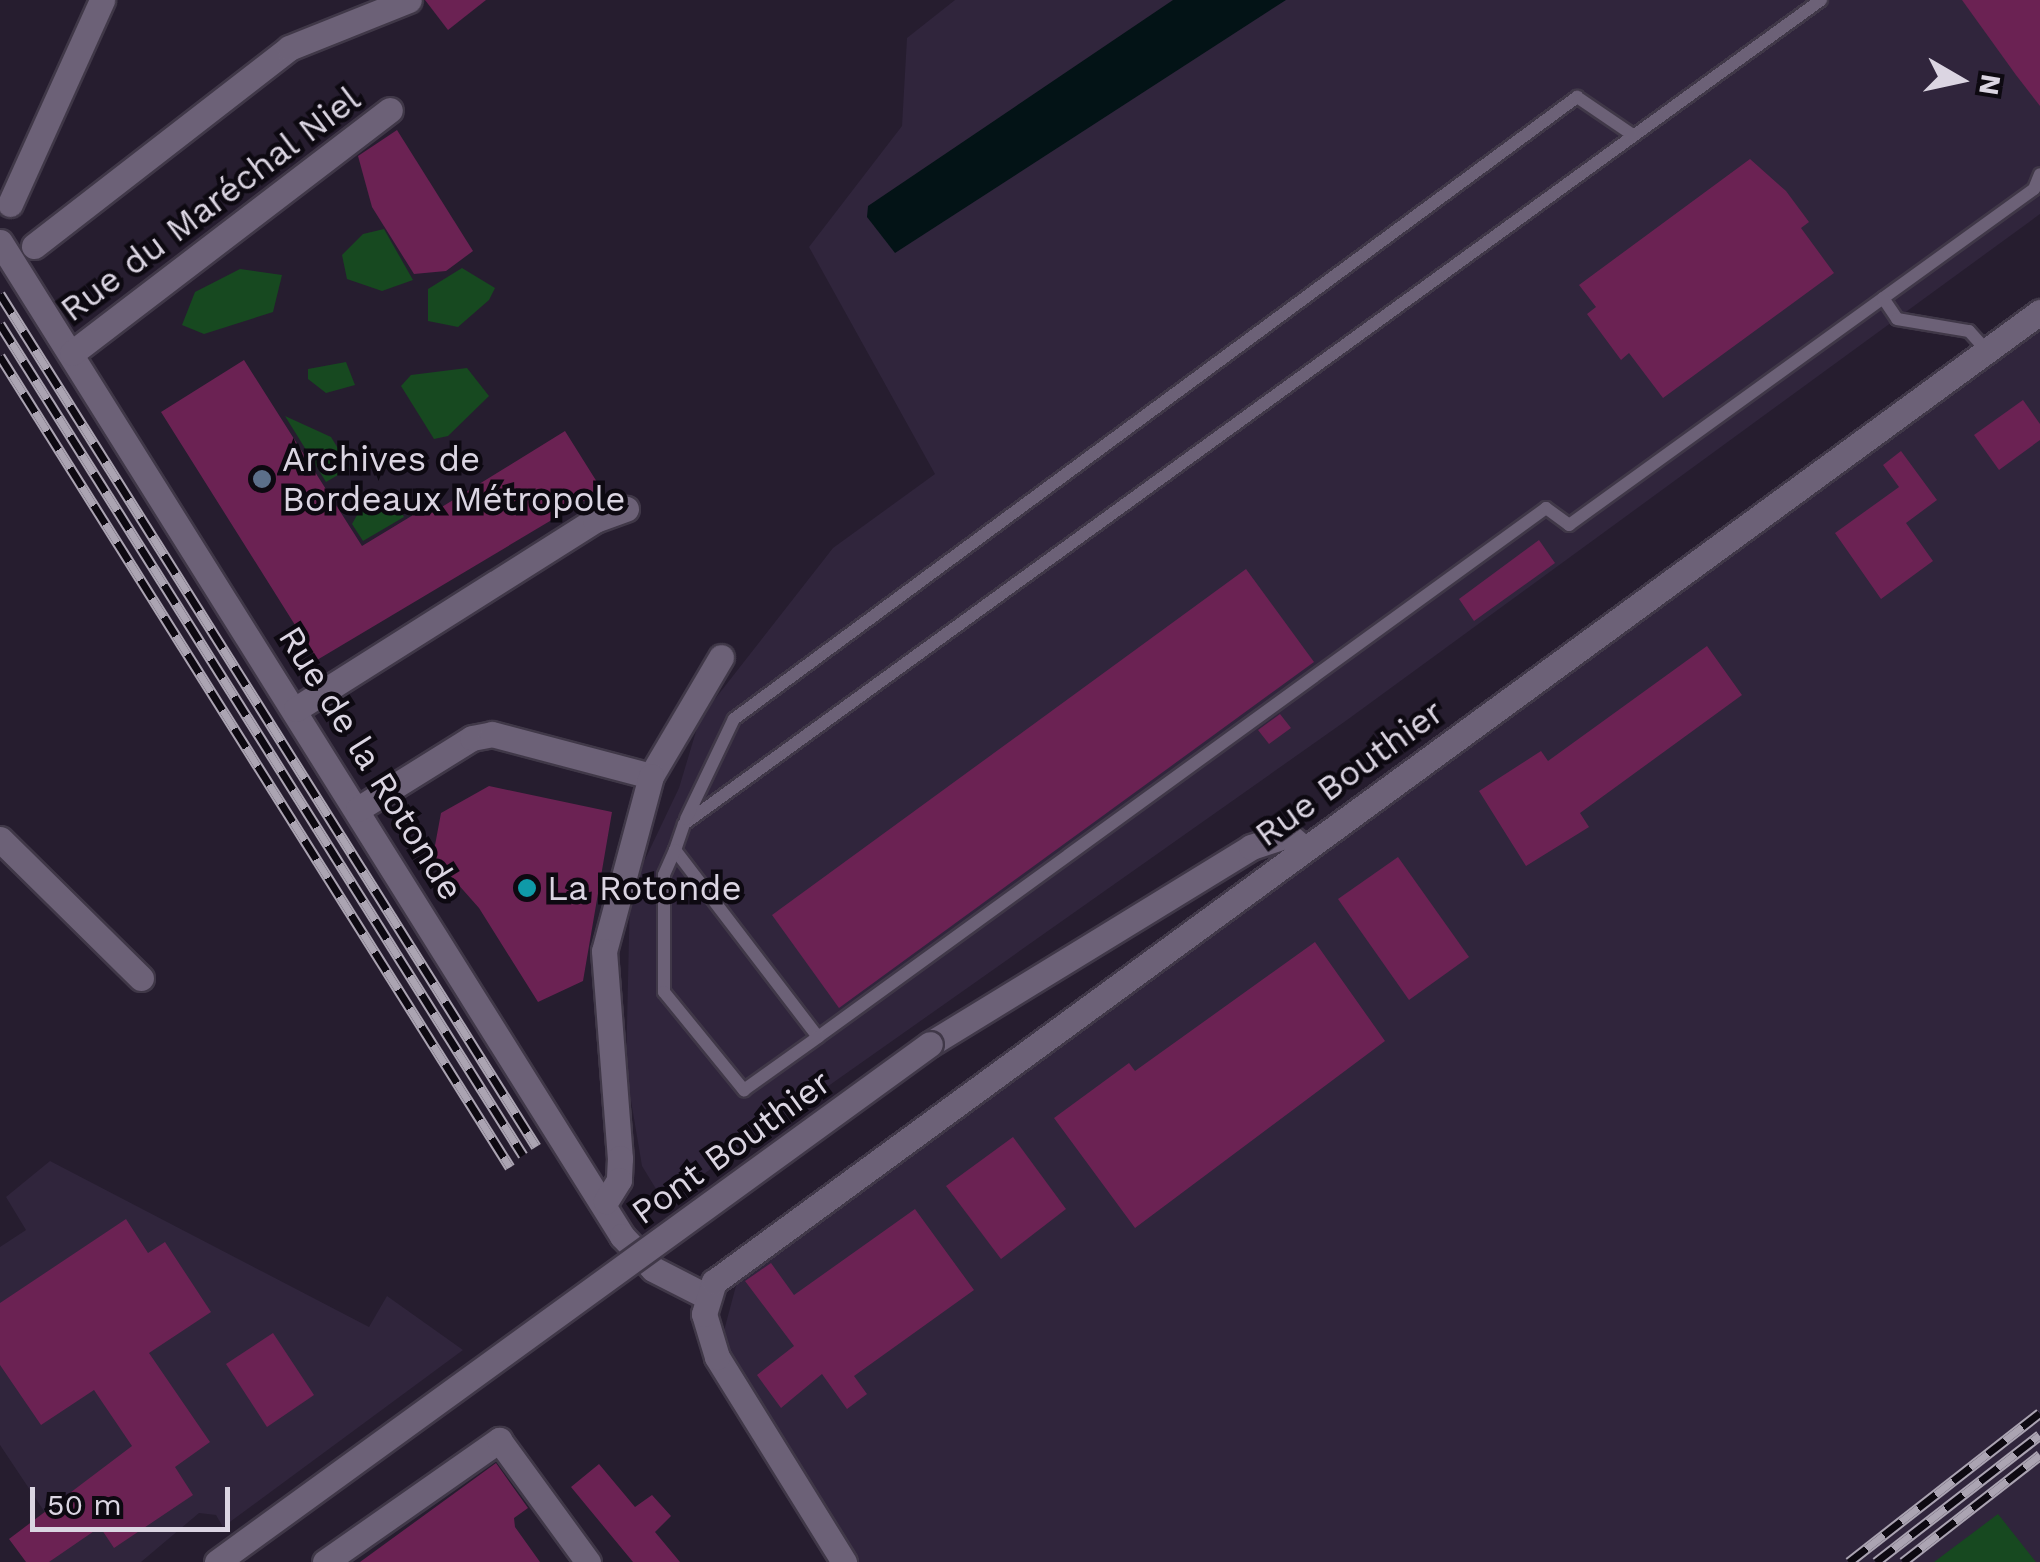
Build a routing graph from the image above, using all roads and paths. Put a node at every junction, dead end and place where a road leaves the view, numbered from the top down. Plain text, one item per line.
1 (102, 0) edge
2 (409, 0) edge
3 (1821, 0) edge
4 (390, 110) dead end
5 (1630, 133) junction
6 (2040, 174) edge
7 (10, 204) dead end
8 (0, 242) edge
9 (34, 246) dead end
10 (1883, 298) junction
11 (2040, 312) edge
12 (1986, 351) junction
13 (72, 353) junction
14 (626, 509) dead end
15 (721, 657) dead end
16 (296, 709) junction
17 (651, 776) junction
18 (358, 808) junction
19 (684, 824) junction
20 (0, 840) edge
21 (1304, 849) junction
22 (675, 850) junction
23 (141, 978) dead end
24 (818, 1038) junction
25 (606, 1201) junction
26 (706, 1296) junction
27 (217, 1562) edge
28 (325, 1562) edge
29 (588, 1562) edge
30 (844, 1562) edge

1 - 7 street
2 - 9 street
3 - 5 lane
4 - 13 street, Rue du Maréchal Niel
5 - 19 lane
5 - 19 lane
6 - 10 lane
8 - 13 street, Rue de la Rotonde
10 - 12 lane
10 - 24 lane
11 - 12 street, Rue Bouthier
12 - 21 street, Rue Bouthier
13 - 16 street, Rue de la Rotonde
14 - 16 street
15 - 17 street
16 - 18 street, Rue de la Rotonde
17 - 18 street
17 - 25 street
18 - 25 street, Rue de la Rotonde
19 - 22 lane
20 - 23 street
21 - 26 street, Rue Bouthier
21 - 27 street, Pont Bouthier, bridge
22 - 24 lane
22 - 24 lane
25 - 26 street, Rue de la Rotonde
26 - 30 street
28 - 29 street

